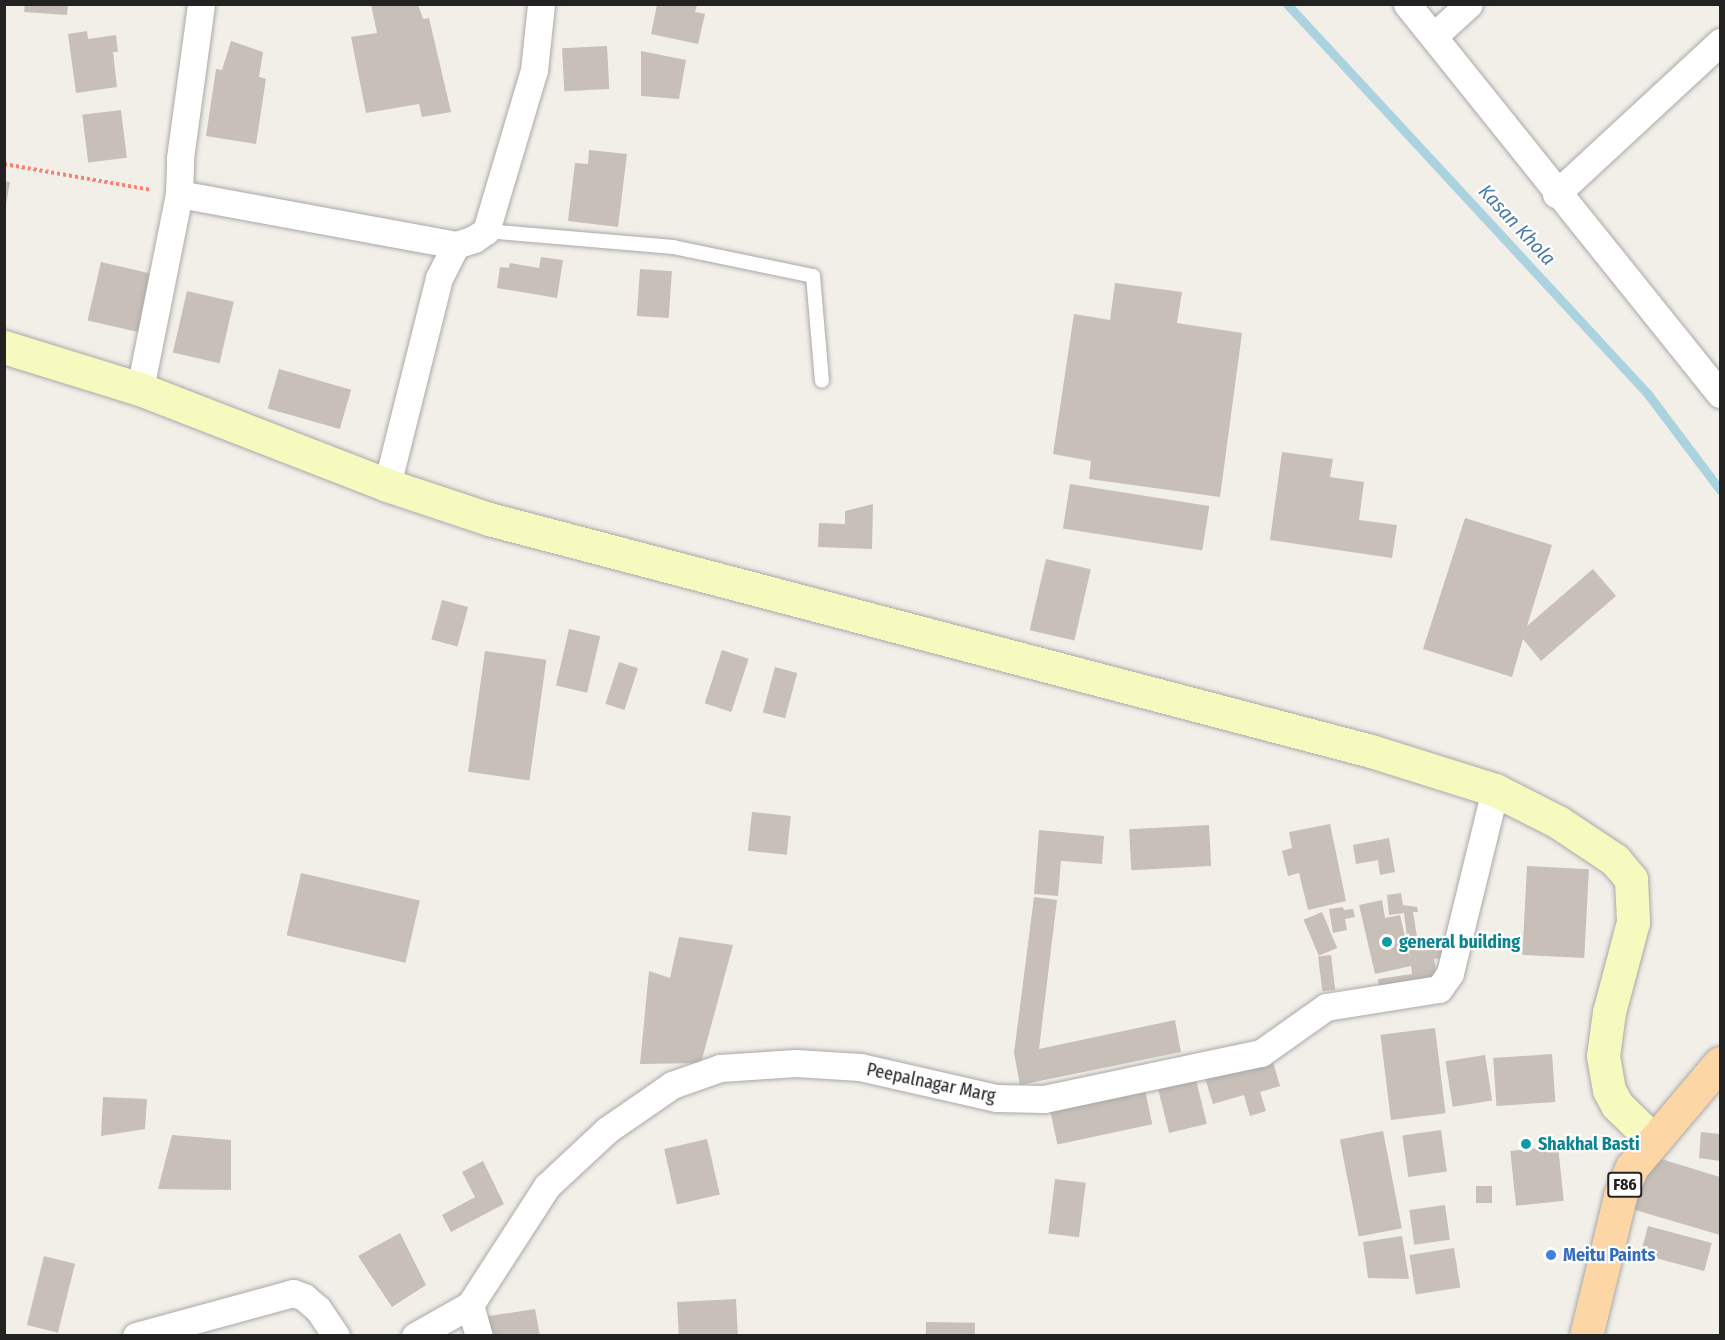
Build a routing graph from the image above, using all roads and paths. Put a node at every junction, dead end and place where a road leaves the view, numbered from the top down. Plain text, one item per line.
1 (201, 4) edge
2 (541, 4) edge
3 (1407, 4) edge
4 (1469, 4) edge
5 (1434, 36) junction
6 (1720, 42) edge
7 (4, 164) edge
8 (179, 194) junction
9 (1556, 194) junction
10 (486, 231) junction
11 (456, 245) junction
12 (4, 347) edge
13 (822, 381) dead end
14 (140, 389) junction
15 (1720, 394) edge
16 (387, 485) junction
17 (1495, 790) junction
18 (1720, 1063) edge
19 (1653, 1140) junction
20 (470, 1305) junction
21 (136, 1335) edge
22 (336, 1335) edge
23 (415, 1335) edge
24 (479, 1335) edge
25 (1586, 1335) edge

1 - 8 street
2 - 10 street
3 - 5 street
4 - 5 street
5 - 9 street
6 - 9 street
7 - 8 path
8 - 11 street
8 - 14 street
9 - 15 street
10 - 11 street
10 - 13 lane
11 - 16 street
12 - 14 main road
14 - 16 main road
16 - 17 main road
17 - 19 main road
17 - 20 street, Peepalnagar Marg
18 - 19 main road, F86
19 - 25 main road, F86
20 - 23 street, Peepalnagar Marg
20 - 24 street
21 - 22 street

